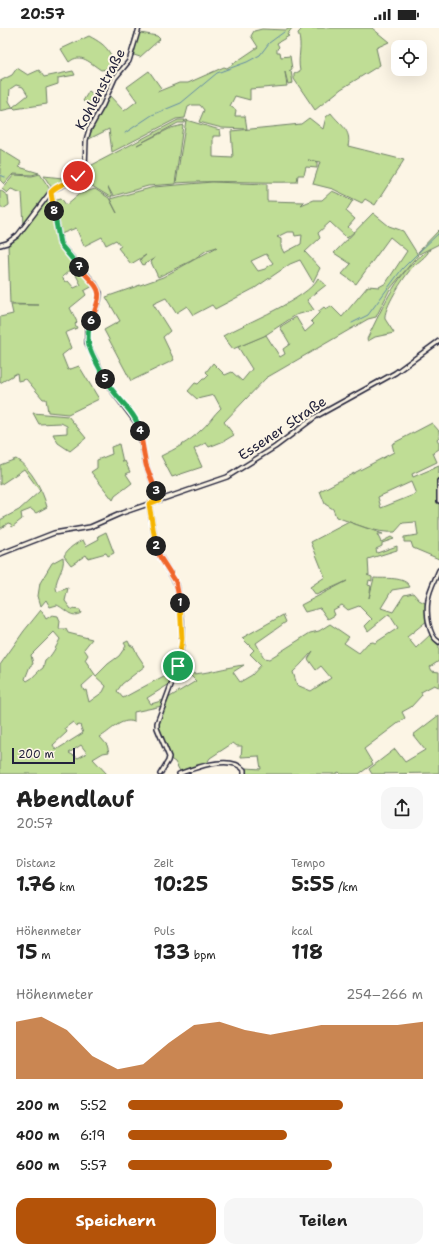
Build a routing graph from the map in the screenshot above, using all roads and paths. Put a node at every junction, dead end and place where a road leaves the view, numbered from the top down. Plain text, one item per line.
1 (139, 28) edge
2 (52, 191) junction
3 (0, 245) edge
4 (439, 341) edge
5 (439, 481) edge
6 (159, 500) junction
7 (439, 501) edge
8 (149, 504) junction
9 (0, 554) edge
10 (439, 570) edge
11 (439, 642) edge
12 (160, 774) edge
13 (179, 774) edge
14 (244, 774) edge

1 - 2 street, Kohlenstraße
2 - 3 street
2 - 6 street
4 - 6 street, Essener Straße
5 - 7 street
6 - 8 street, Essener Straße
8 - 9 street, Essener Straße
8 - 12 street
10 - 11 street
13 - 14 street

